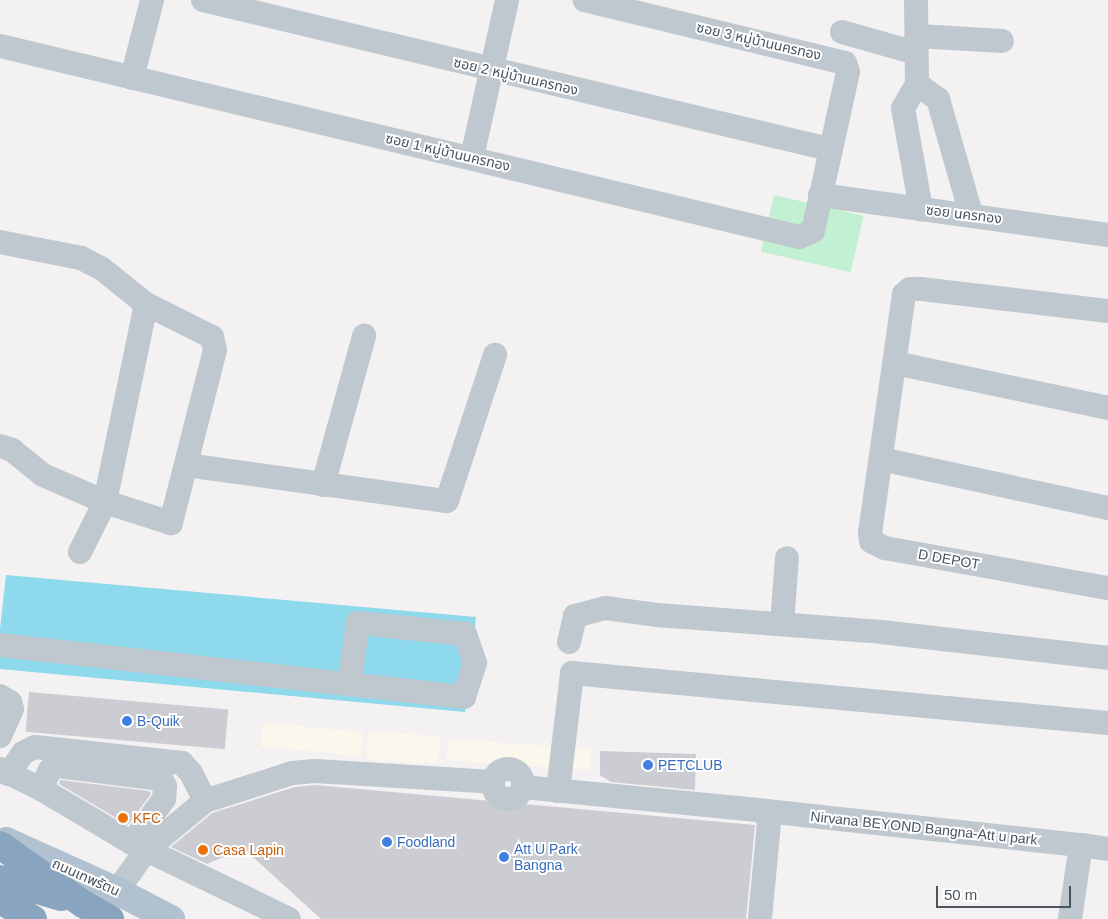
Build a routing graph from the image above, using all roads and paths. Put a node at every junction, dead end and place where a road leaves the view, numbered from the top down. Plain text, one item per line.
1 (152, 0) edge
2 (203, 0) edge
3 (507, 0) edge
4 (585, 0) edge
5 (916, 0) edge
6 (842, 32) dead end
7 (1002, 41) dead end
8 (917, 44) junction
9 (0, 46) edge
10 (491, 70) junction
11 (132, 78) junction
12 (917, 84) junction
13 (829, 149) junction
14 (472, 157) junction
15 (820, 194) junction
16 (921, 209) junction
17 (971, 214) junction
18 (1108, 235) edge
19 (0, 242) edge
20 (146, 304) junction
21 (1108, 311) edge
22 (364, 336) dead end
23 (495, 355) dead end
24 (895, 363) junction
25 (1108, 408) edge
26 (0, 446) edge
27 (881, 460) junction
28 (186, 465) junction
29 (323, 485) junction
30 (105, 502) junction
31 (1108, 508) edge
32 (80, 552) dead end
33 (787, 558) dead end
34 (1108, 588) edge
35 (782, 624) junction
36 (569, 642) dead end
37 (0, 645) edge
38 (1108, 658) edge
39 (349, 684) junction
40 (0, 696) edge
41 (1108, 723) edge
42 (0, 736) edge
43 (4, 772) edge
44 (41, 789) junction
45 (558, 791) junction
46 (205, 801) junction
47 (766, 811) junction
48 (0, 839) edge
49 (0, 845) edge
50 (1081, 845) junction
51 (139, 846) junction
52 (1108, 849) edge
53 (0, 879) edge
54 (117, 891) junction
55 (0, 900) edge
56 (83, 904) junction
57 (244, 910) edge
58 (33, 919) edge
59 (110, 919) edge
60 (171, 919) edge
61 (288, 919) edge
62 (760, 919) edge
63 (1070, 919) edge

1 - 11 street
2 - 10 street, ซอย 2 หมู่บ้านนครทอง
3 - 10 street
4 - 13 street, ซอย 3 หมู่บ้านนครทอง
5 - 8 street
6 - 8 street
7 - 8 street
8 - 12 street
9 - 11 street, ซอย 1 หมู่บ้านนครทอง
10 - 13 street, ซอย 2 หมู่บ้านนครทอง
10 - 14 street
11 - 14 street, ซอย 1 หมู่บ้านนครทอง
12 - 16 street
12 - 17 street
13 - 15 street, ซอย 1 หมู่บ้านนครทอง
14 - 15 street, ซอย 1 หมู่บ้านนครทอง
15 - 16 street, ซอย นครทอง
16 - 17 street, ซอย นครทอง
17 - 18 street, ซอย นครทอง
19 - 20 street
20 - 28 street
20 - 30 street
21 - 24 street, D DEPOT
22 - 29 street
23 - 29 street
24 - 25 street
24 - 27 street, D DEPOT
26 - 30 street
27 - 31 street
27 - 34 street, D DEPOT
28 - 29 street
28 - 30 street
30 - 32 street
33 - 35 street
35 - 36 street
35 - 38 street
37 - 39 street
39 - 39 street
40 - 42 street
41 - 45 street
43 - 44 street
43 - 46 street
44 - 51 street
44 - 51 street
45 - 46 street, Nirvana BEYOND Bangna-Att u park
45 - 47 street, Nirvana BEYOND Bangna-Att u park
46 - 51 street
47 - 50 street, Nirvana BEYOND Bangna-Att u park
47 - 62 street
48 - 54 main road, ถนนเทพรัตน
49 - 56 highway
50 - 52 street, Nirvana BEYOND Bangna-Att u park
50 - 63 street
51 - 54 street
51 - 57 street
53 - 56 highway
54 - 60 main road, ถนนเทพรัตน
55 - 58 highway
56 - 59 highway
57 - 61 street

